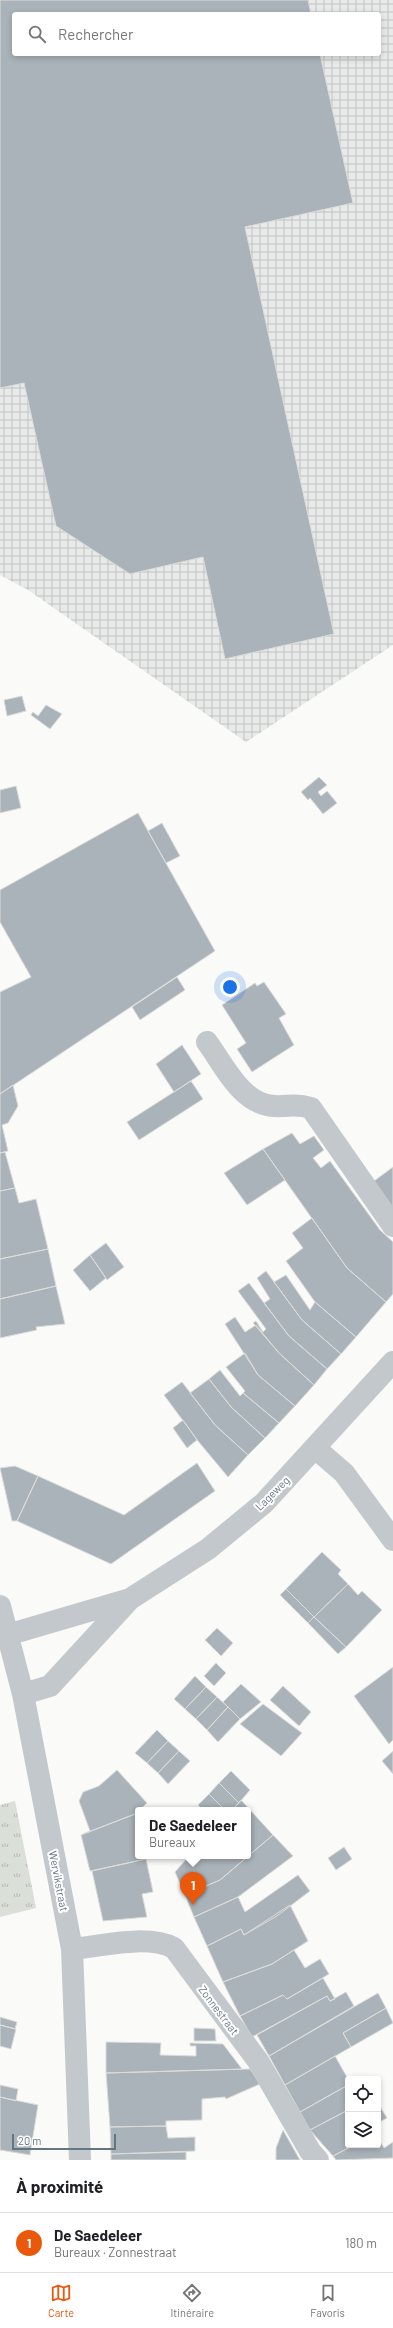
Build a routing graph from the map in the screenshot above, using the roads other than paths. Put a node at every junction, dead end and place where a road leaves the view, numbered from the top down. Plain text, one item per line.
1 (207, 1042) dead end
2 (393, 1226) edge
3 (393, 1362) edge
4 (315, 1448) junction
5 (393, 1540) edge
6 (130, 1599) junction
7 (0, 1606) edge
8 (7, 1635) junction
9 (23, 1694) junction
10 (72, 1949) junction
11 (80, 2160) edge
12 (318, 2160) edge

1 - 2 street
3 - 4 street, Lageweg
4 - 5 street
4 - 6 street, Lageweg
6 - 8 street, Lageweg
6 - 9 street, Lageweg
7 - 8 street, Wervikstraat
8 - 9 street, Wervikstraat
9 - 10 street, Wervikstraat
10 - 11 street, Wervikstraat
10 - 12 street, Zonnestraat

